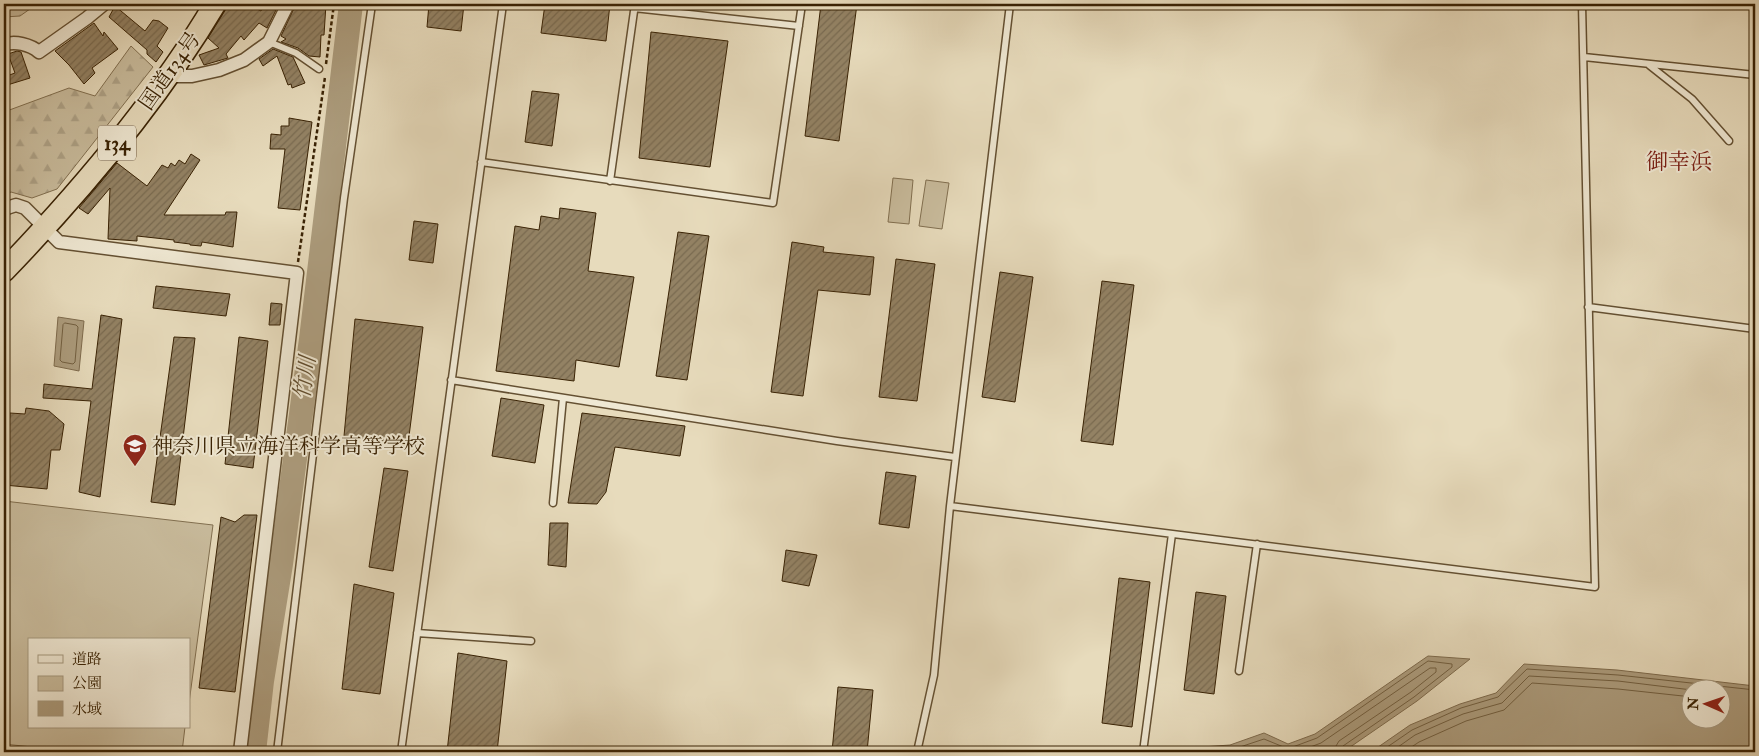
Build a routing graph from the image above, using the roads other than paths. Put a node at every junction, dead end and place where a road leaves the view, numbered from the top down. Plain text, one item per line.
1 (104, 4) edge
2 (215, 4) edge
3 (288, 4) edge
4 (372, 4) edge
5 (502, 4) edge
6 (802, 4) edge
7 (1010, 4) edge
8 (1582, 4) edge
9 (635, 6) edge
10 (799, 26) junction
11 (269, 42) junction
12 (4, 45) edge
13 (1584, 57) junction
14 (1648, 64) junction
15 (319, 69) dead end
16 (1755, 75) edge
17 (167, 76) junction
18 (1729, 141) dead end
19 (481, 162) junction
20 (610, 180) junction
21 (4, 209) edge
22 (45, 228) junction
23 (4, 271) edge
24 (1588, 307) junction
25 (1755, 329) edge
26 (452, 380) junction
27 (563, 398) junction
28 (955, 457) junction
29 (553, 503) dead end
30 (950, 506) junction
31 (1172, 534) junction
32 (1257, 544) junction
33 (417, 633) junction
34 (532, 640) dead end
35 (1239, 671) dead end
36 (240, 752) edge
37 (277, 752) edge
38 (401, 752) edge
39 (917, 752) edge
40 (1143, 752) edge

1 - 12 street
2 - 17 highway, 国道134号 / 134
3 - 11 street
4 - 37 lane
5 - 19 lane
6 - 10 lane
7 - 28 lane
8 - 13 lane
9 - 10 lane
9 - 20 lane
10 - 20 lane
11 - 15 lane
11 - 17 street
13 - 14 lane
13 - 24 lane
14 - 16 lane
14 - 18 lane
17 - 22 highway, 国道134号 / 134
19 - 20 lane
19 - 26 lane
21 - 22 street
22 - 23 highway, 国道134号 / 134
22 - 36 street
24 - 25 lane
24 - 32 lane
26 - 27 lane
26 - 33 lane
27 - 28 lane
27 - 29 lane
28 - 30 lane
30 - 31 lane
30 - 39 lane
31 - 32 lane
31 - 40 lane
32 - 35 lane
33 - 34 lane
33 - 38 lane

